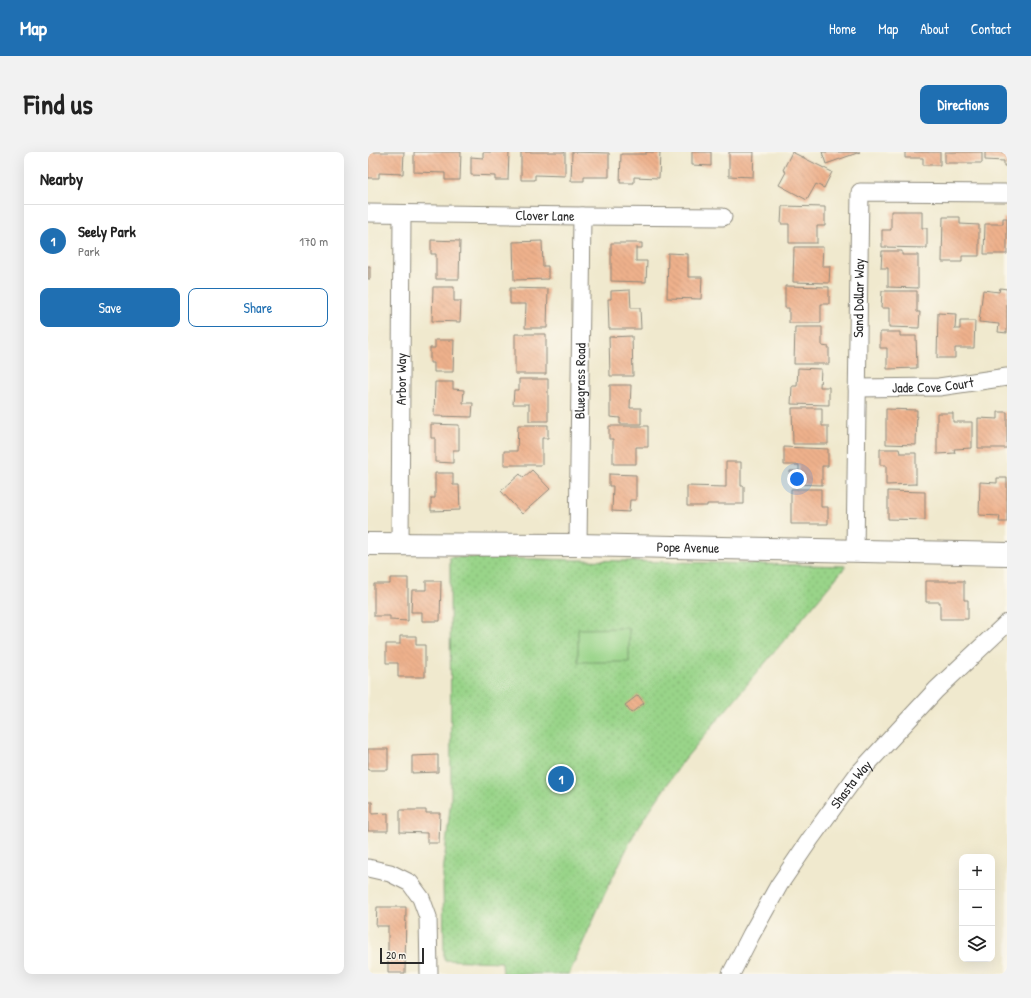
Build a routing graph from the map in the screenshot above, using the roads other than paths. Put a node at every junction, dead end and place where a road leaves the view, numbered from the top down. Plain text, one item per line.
1 (1007, 193) edge
2 (368, 213) edge
3 (402, 214) junction
4 (582, 216) junction
5 (723, 217) dead end
6 (1007, 377) edge
7 (857, 388) junction
8 (368, 544) edge
9 (400, 544) junction
10 (578, 546) junction
11 (855, 552) junction
12 (1007, 554) edge
13 (1007, 622) edge
14 (368, 868) edge
15 (429, 974) edge
16 (731, 974) edge

1 - 7 street, Sand Dollar Way
2 - 3 street, Clover Lane
3 - 4 street, Clover Lane
3 - 9 street, Arbor Way
4 - 5 street, Clover Lane
4 - 10 street, Bluegrass Road
6 - 7 street, Jade Cove Court
7 - 11 street, Sand Dollar Way
8 - 9 street, Pope Avenue
9 - 10 street, Pope Avenue
10 - 11 street, Pope Avenue
11 - 12 street, Pope Avenue
13 - 16 street, Shasta Way
14 - 15 street

